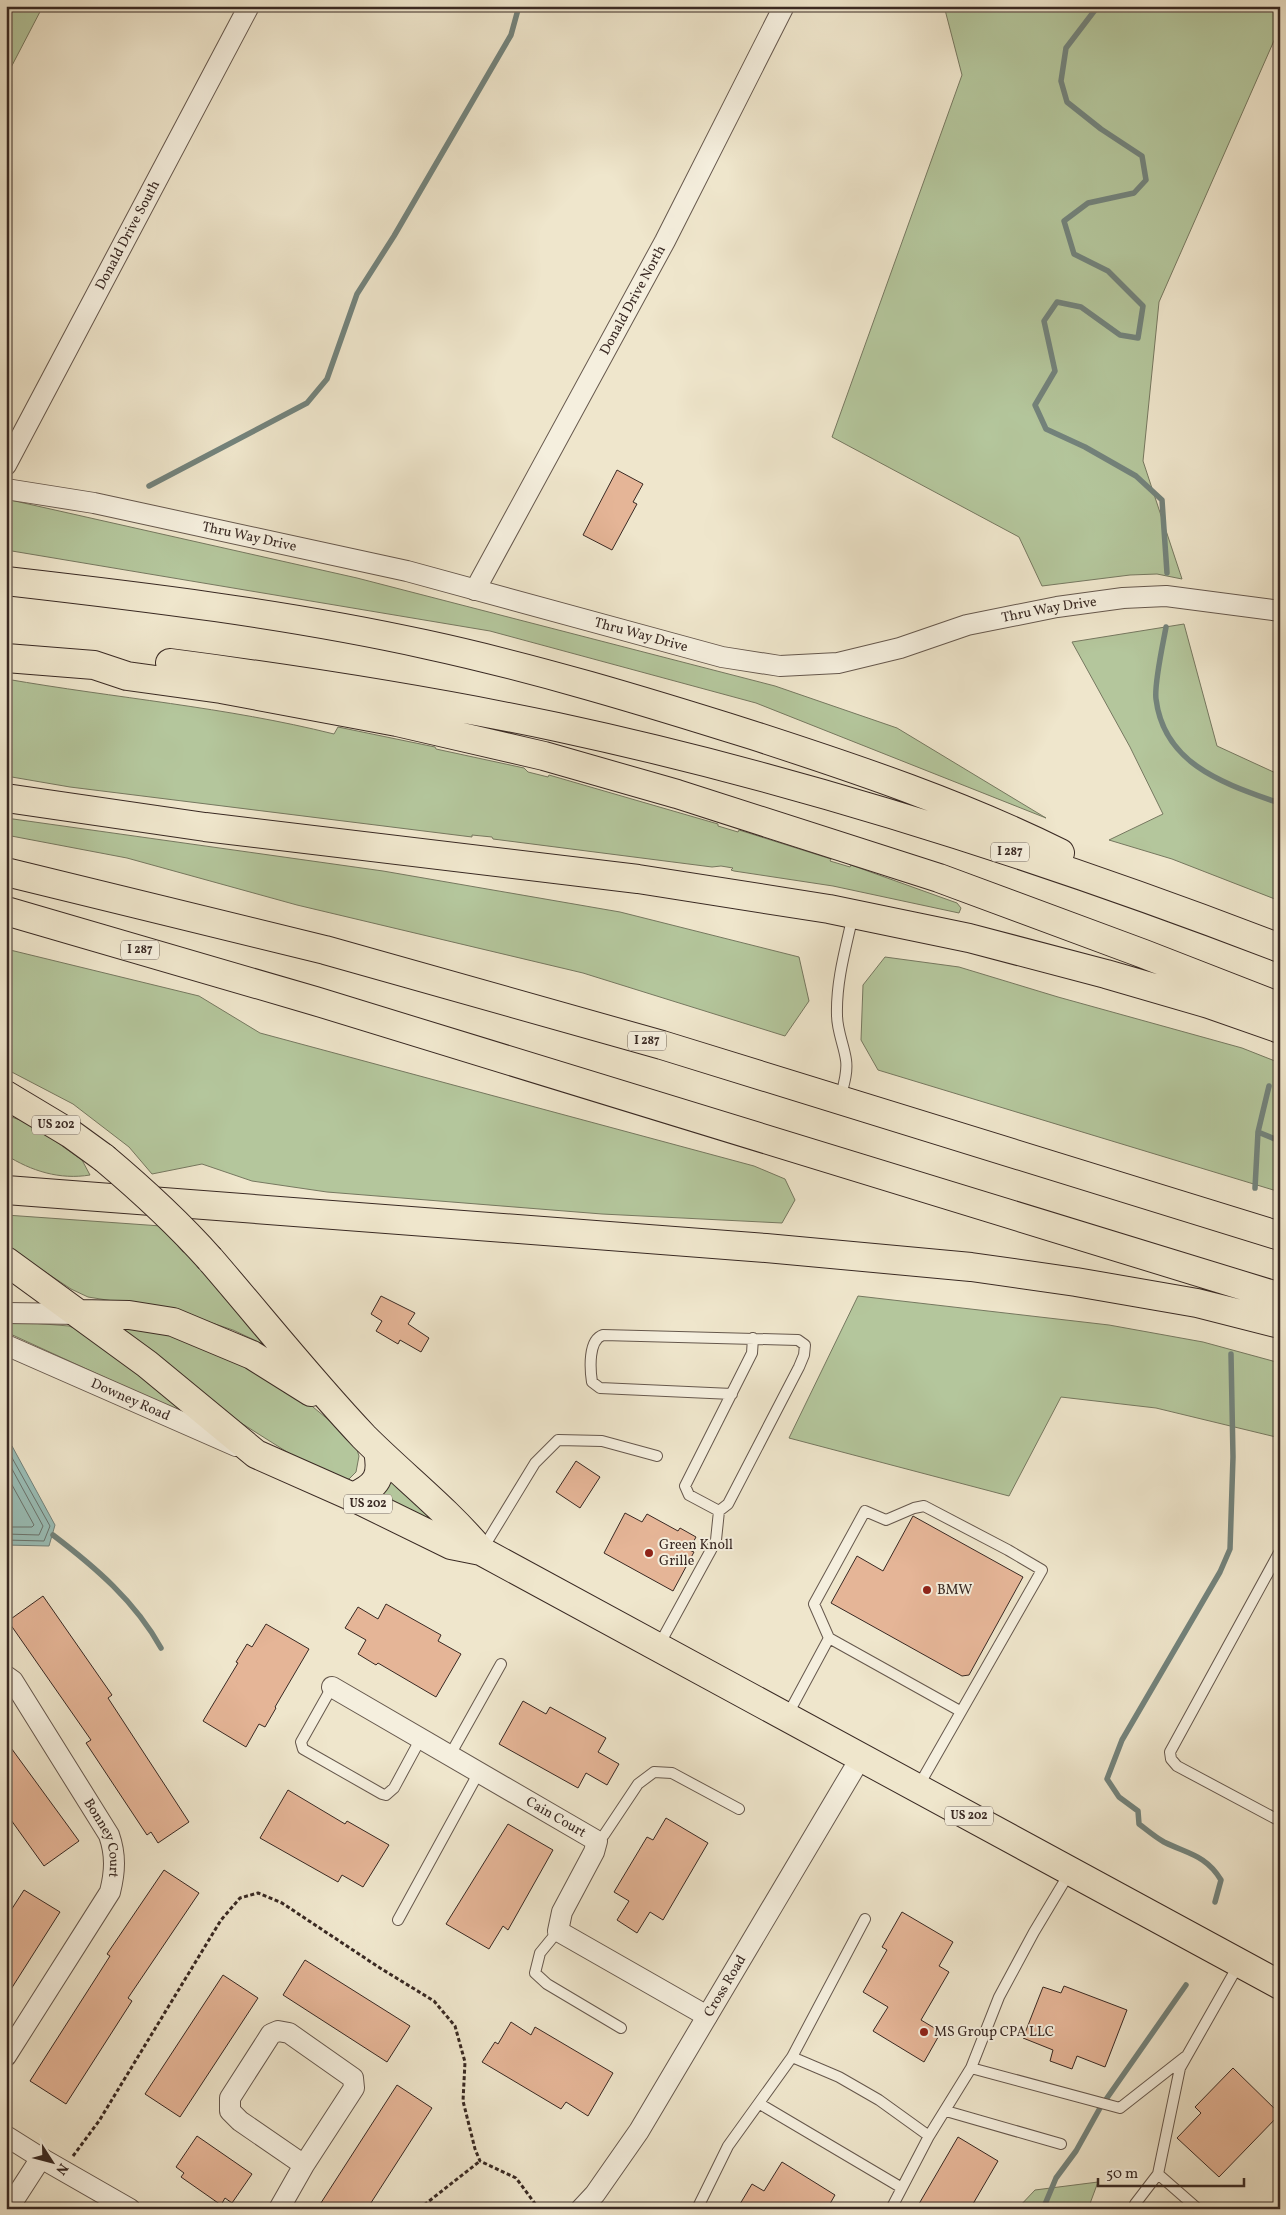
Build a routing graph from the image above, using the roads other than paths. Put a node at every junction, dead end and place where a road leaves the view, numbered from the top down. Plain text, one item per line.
1 (249, 6) edge
2 (784, 6) edge
3 (6, 465) edge
4 (6, 489) edge
5 (6, 581) edge
6 (475, 590) junction
7 (1280, 610) edge
8 (6, 658) edge
9 (94, 665) junction
10 (6, 798) edge
11 (6, 872) edge
12 (1162, 903) junction
13 (6, 911) edge
14 (853, 914) junction
15 (1280, 948) edge
16 (1280, 1007) edge
17 (1280, 1029) edge
18 (6, 1096) edge
19 (840, 1099) junction
20 (6, 1190) edge
21 (1280, 1236) edge
22 (6, 1261) edge
23 (1280, 1297) edge
24 (6, 1313) edge
25 (80, 1314) junction
26 (1280, 1324) edge
27 (752, 1338) junction
28 (6, 1345) edge
29 (732, 1394) junction
30 (342, 1413) junction
31 (378, 1451) junction
32 (256, 1454) junction
33 (657, 1456) dead end
34 (354, 1497) junction
35 (719, 1511) junction
36 (481, 1551) junction
37 (1280, 1551) edge
38 (829, 1638) junction
39 (657, 1648) junction
40 (501, 1664) dead end
41 (6, 1676) edge
42 (332, 1687) joint
43 (960, 1711) junction
44 (786, 1717) junction
45 (421, 1738) junction
46 (450, 1755) junction
47 (860, 1757) junction
48 (480, 1772) junction
49 (918, 1788) junction
50 (739, 1809) dead end
51 (1280, 1821) edge
52 (597, 1841) junction
53 (1070, 1871) junction
54 (398, 1920) dead end
55 (865, 1920) dead end
56 (558, 1931) junction
57 (1240, 1963) junction
58 (1280, 1985) edge
59 (707, 2016) junction
60 (621, 2028) dead end
61 (6, 2056) edge
62 (1185, 2056) junction
63 (792, 2057) junction
64 (971, 2068) junction
65 (760, 2104) junction
66 (946, 2111) junction
67 (6, 2136) edge
68 (929, 2136) junction
69 (1061, 2144) dead end
70 (41, 2158) junction
71 (304, 2166) junction
72 (1158, 2174) junction
73 (902, 2188) junction
74 (8, 2209) edge
75 (130, 2209) edge
76 (279, 2209) edge
77 (581, 2209) edge
78 (697, 2209) edge
79 (891, 2209) edge
80 (1141, 2209) edge
81 (1198, 2209) edge

1 - 3 street, Donald Drive South
2 - 6 street, Donald Drive North
4 - 6 street, Thru Way Drive
5 - 12 highway
6 - 7 street, Thru Way Drive
8 - 9 highway, I 287
9 - 12 highway, I 287
9 - 16 highway, I 287
10 - 14 highway
11 - 19 highway, I 287
12 - 15 highway, I 287
13 - 23 highway, I 287
14 - 17 highway
14 - 19 lane
18 - 30 highway, US 202, bridge
19 - 21 highway, I 287
20 - 26 highway
22 - 25 highway, US 202
24 - 25 street
25 - 30 highway
25 - 32 highway, US 202
27 - 29 lane
27 - 29 lane
27 - 35 lane
28 - 32 street, Downey Road
29 - 35 lane
30 - 31 highway, US 202
31 - 34 highway
31 - 36 highway, US 202
32 - 34 highway, US 202
33 - 36 lane
34 - 36 highway, US 202
35 - 39 lane
36 - 39 highway, US 202
37 - 51 lane
38 - 43 lane
38 - 43 lane
38 - 44 lane
39 - 44 highway, US 202
40 - 46 lane
41 - 61 street, Bonney Court
42 - 45 street, Cain Court
42 - 45 lane
43 - 49 lane
44 - 47 highway, US 202
45 - 46 street, Cain Court
46 - 48 street, Cain Court
47 - 49 highway, US 202
47 - 59 street, Cross Road
48 - 52 street, Cain Court
48 - 54 lane
49 - 53 highway, US 202
50 - 52 lane
52 - 56 street, Cain Court
53 - 57 highway, US 202
53 - 64 lane
55 - 63 lane
56 - 59 street
56 - 60 lane
57 - 58 highway, US 202
57 - 62 lane
59 - 77 street, Cross Road
62 - 64 lane
62 - 72 lane
63 - 65 lane
63 - 68 lane
64 - 66 lane
65 - 73 lane
65 - 78 lane
66 - 68 lane
66 - 69 lane
67 - 70 street
68 - 73 lane
70 - 74 street
70 - 75 street
71 - 71 street
71 - 76 street
72 - 80 lane
72 - 81 lane
73 - 79 lane

